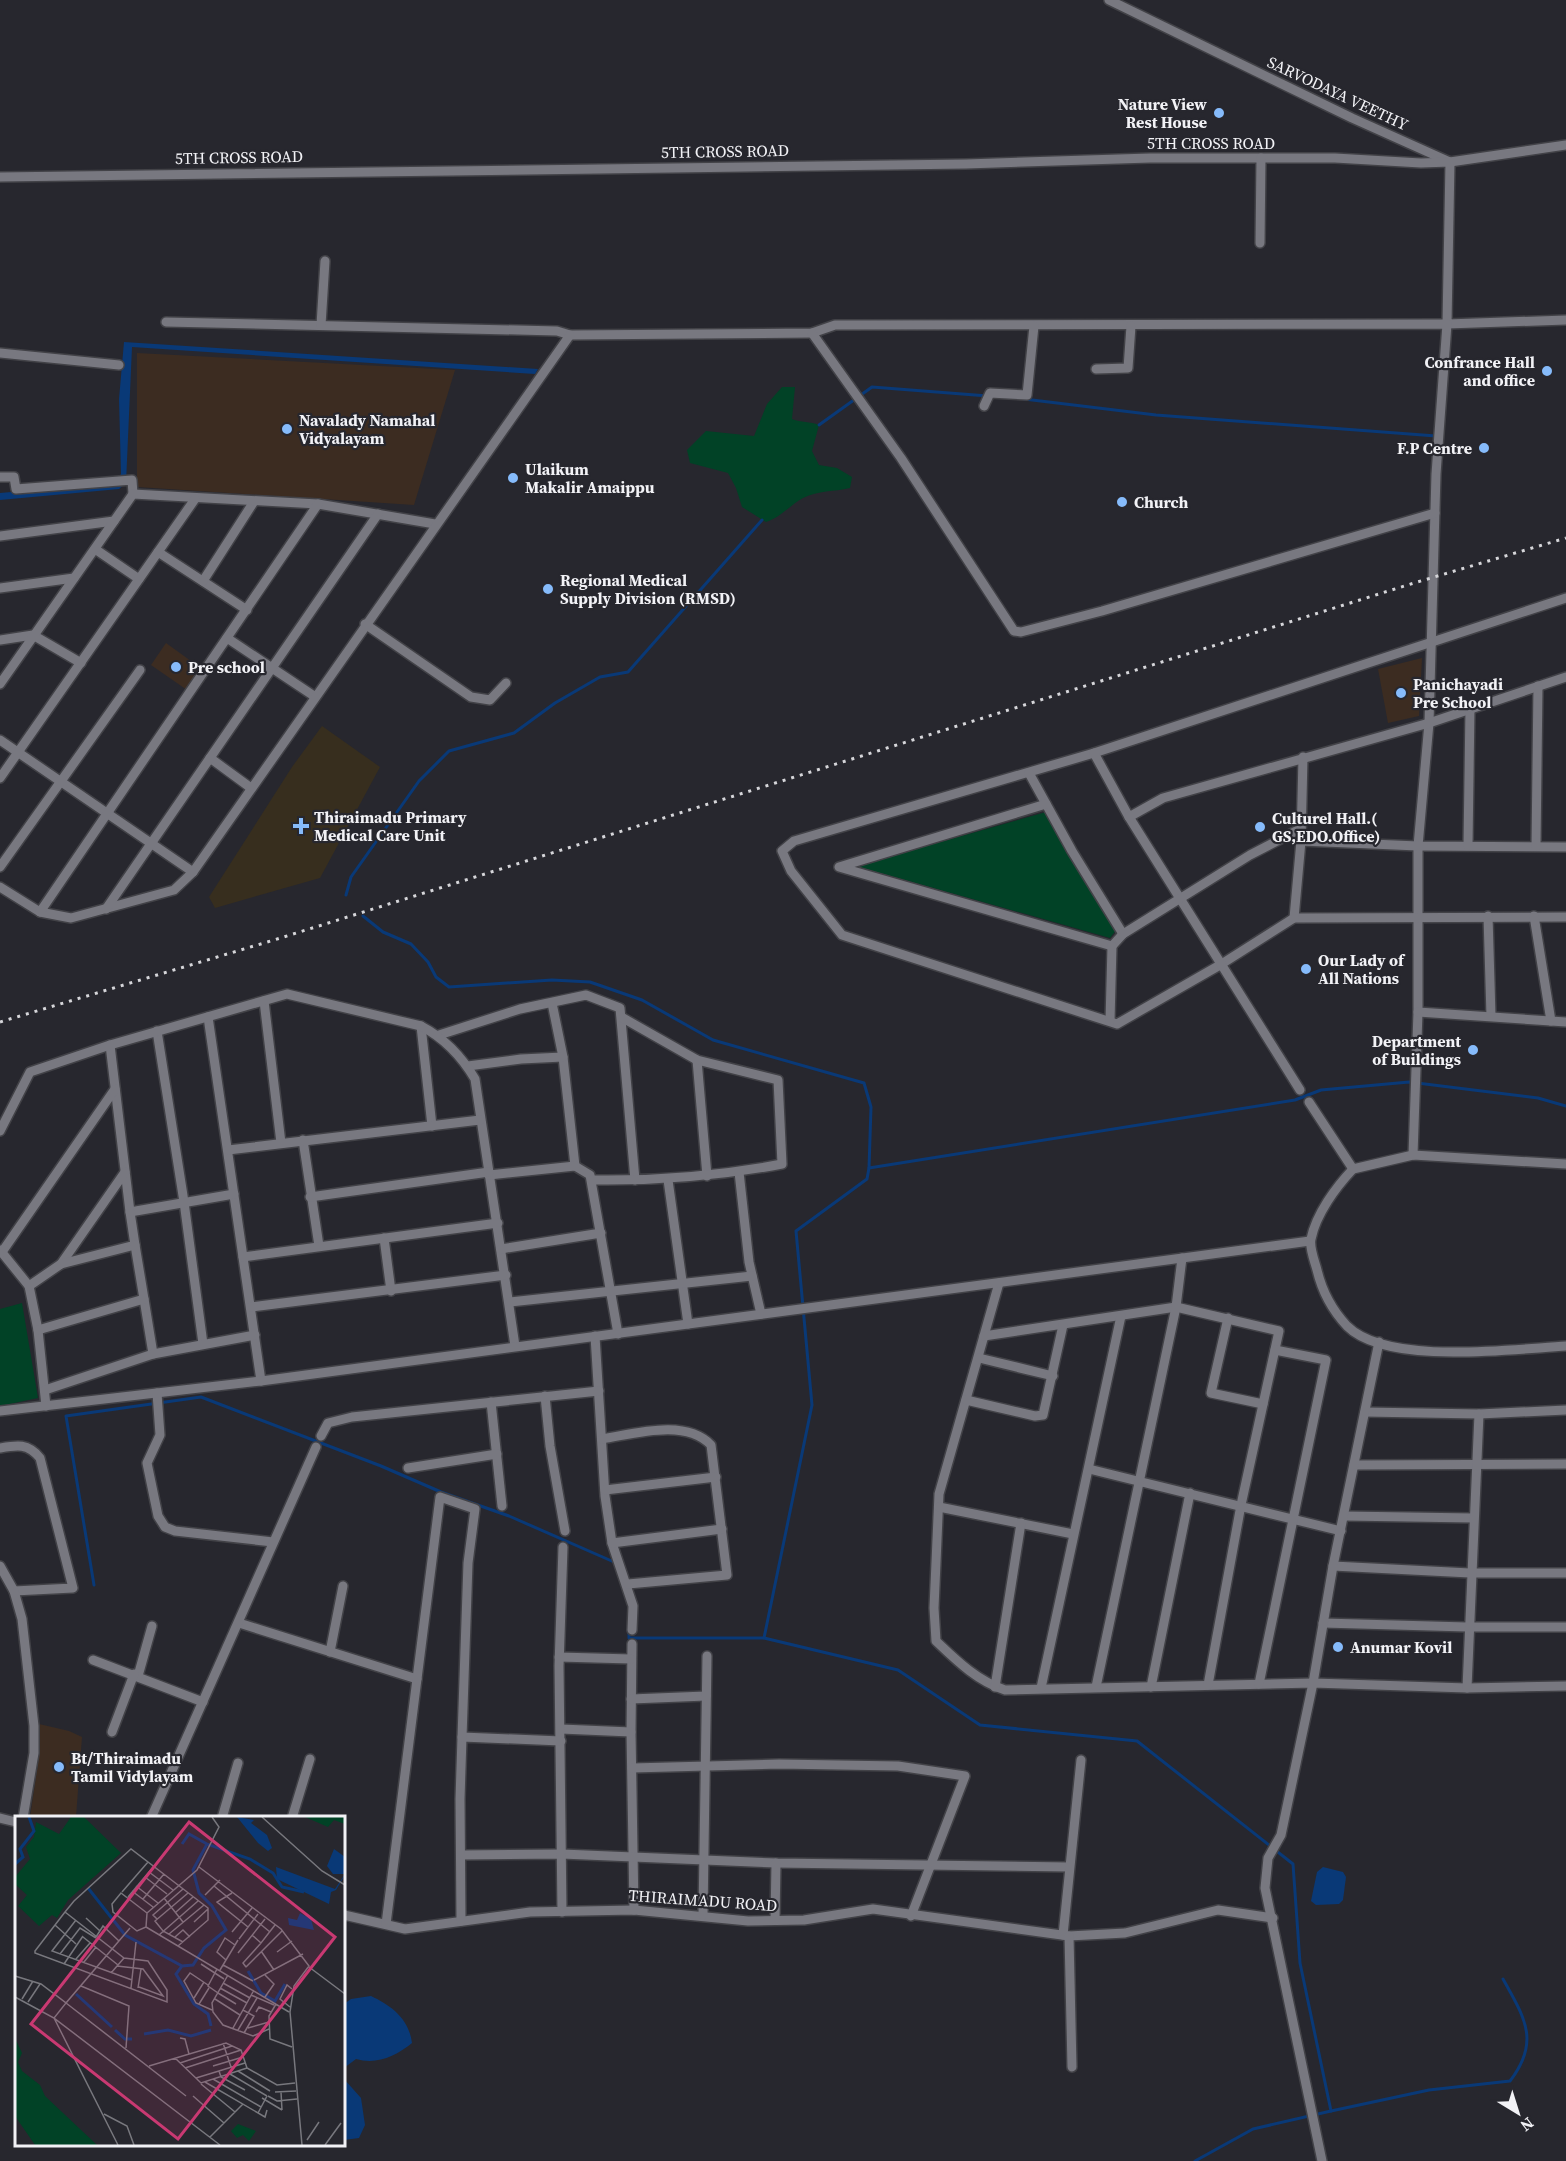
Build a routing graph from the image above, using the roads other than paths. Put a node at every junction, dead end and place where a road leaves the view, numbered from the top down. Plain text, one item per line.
1 (1109, 0) edge
2 (1566, 145) edge
3 (1261, 158) junction
4 (1450, 162) junction
5 (0, 177) edge
6 (1260, 243) dead end
7 (325, 261) dead end
8 (1566, 320) edge
9 (166, 322) dead end
10 (1447, 324) junction
11 (321, 325) junction
12 (1034, 326) junction
13 (1131, 326) junction
14 (812, 333) junction
15 (570, 335) junction
16 (0, 353) edge
17 (119, 365) dead end
18 (1096, 369) dead end
19 (984, 406) dead end
20 (0, 477) edge
21 (133, 494) junction
22 (195, 499) junction
23 (253, 502) junction
24 (318, 504) junction
25 (1435, 513) junction
26 (378, 514) junction
27 (114, 521) junction
28 (435, 524) junction
29 (0, 536) edge
30 (95, 549) junction
31 (158, 552) junction
32 (74, 578) junction
33 (139, 579) junction
34 (202, 581) junction
35 (0, 588) edge
36 (1566, 598) edge
37 (247, 610) junction
38 (365, 624) junction
39 (33, 636) junction
40 (227, 638) junction
41 (0, 640) edge
42 (1431, 642) junction
43 (81, 663) junction
44 (272, 669) junction
45 (140, 670) dead end
46 (1566, 677) edge
47 (506, 683) dead end
48 (0, 684) edge
49 (1538, 686) junction
50 (315, 696) junction
51 (1470, 708) junction
52 (1429, 723) junction
53 (0, 740) edge
54 (18, 753) junction
55 (1094, 753) junction
56 (1304, 757) junction
57 (210, 758) junction
58 (1029, 773) junction
59 (0, 778) edge
60 (62, 784) junction
61 (251, 788) junction
62 (1046, 804) junction
63 (105, 813) junction
64 (1129, 817) junction
65 (1300, 829) junction
66 (1301, 841) junction
67 (149, 844) junction
68 (1468, 845) junction
69 (1418, 846) junction
70 (1536, 846) junction
71 (1566, 847) edge
72 (0, 867) edge
73 (193, 873) junction
74 (0, 887) edge
75 (1180, 899) junction
76 (106, 909) junction
77 (40, 912) junction
78 (1417, 916) junction
79 (1488, 916) junction
80 (1534, 916) junction
81 (1566, 917) edge
82 (1294, 918) junction
83 (1123, 933) junction
84 (1113, 946) junction
85 (1220, 965) junction
86 (264, 1001) junction
87 (552, 1003) junction
88 (1418, 1012) junction
89 (1491, 1016) junction
90 (208, 1017) junction
91 (623, 1018) junction
92 (1110, 1021) junction
93 (1551, 1022) junction
94 (1566, 1022) edge
95 (421, 1026) junction
96 (157, 1031) junction
97 (439, 1035) junction
98 (110, 1045) junction
99 (563, 1057) junction
100 (697, 1060) junction
101 (468, 1066) junction
102 (115, 1089) junction
103 (1300, 1090) dead end
104 (1308, 1102) dead end
105 (480, 1120) junction
106 (432, 1126) junction
107 (0, 1131) edge
108 (303, 1140) junction
109 (281, 1143) junction
110 (228, 1150) junction
111 (1413, 1155) junction
112 (1566, 1164) edge
113 (575, 1166) junction
114 (1353, 1169) junction
115 (125, 1172) junction
116 (739, 1172) junction
117 (489, 1173) junction
118 (707, 1176) junction
119 (592, 1180) junction
120 (636, 1180) junction
121 (668, 1180) junction
122 (234, 1194) junction
123 (310, 1197) junction
124 (184, 1202) junction
125 (130, 1212) junction
126 (498, 1223) junction
127 (601, 1233) junction
128 (384, 1238) junction
129 (1310, 1241) junction
130 (135, 1245) junction
131 (319, 1246) junction
132 (501, 1249) junction
133 (1, 1251) edge
134 (243, 1257) junction
135 (1182, 1258) junction
136 (61, 1264) junction
137 (506, 1275) junction
138 (753, 1276) junction
139 (682, 1282) junction
140 (999, 1283) junction
141 (29, 1286) junction
142 (391, 1291) junction
143 (609, 1291) junction
144 (144, 1299) junction
145 (510, 1302) junction
146 (251, 1307) junction
147 (1176, 1307) junction
148 (761, 1314) junction
149 (1121, 1317) junction
150 (1228, 1318) junction
151 (688, 1324) junction
152 (1063, 1325) junction
153 (38, 1330) junction
154 (618, 1334) junction
155 (255, 1335) junction
156 (595, 1336) junction
157 (984, 1336) junction
158 (1379, 1342) junction
159 (203, 1344) junction
160 (515, 1346) junction
161 (1566, 1346) edge
162 (1275, 1350) junction
163 (153, 1354) junction
164 (979, 1358) junction
165 (1053, 1376) junction
166 (261, 1381) junction
167 (45, 1390) junction
168 (599, 1390) junction
169 (545, 1396) junction
170 (966, 1400) junction
171 (156, 1401) junction
172 (491, 1402) junction
173 (1263, 1404) junction
174 (46, 1406) junction
175 (1566, 1410) edge
176 (0, 1411) edge
177 (1365, 1412) junction
178 (1479, 1414) junction
179 (321, 1436) dead end
180 (602, 1439) junction
181 (316, 1447) dead end
182 (0, 1448) edge
183 (497, 1454) junction
184 (1566, 1464) edge
185 (1354, 1465) junction
186 (1476, 1465) junction
187 (408, 1468) dead end
188 (1089, 1469) junction
189 (716, 1477) junction
190 (1140, 1480) junction
191 (605, 1490) junction
192 (1190, 1493) junction
193 (1241, 1505) junction
194 (502, 1506) dead end
195 (939, 1507) junction
196 (1344, 1516) junction
197 (1291, 1518) junction
198 (1473, 1518) junction
199 (1021, 1523) junction
200 (722, 1529) junction
201 (565, 1531) dead end
202 (1341, 1531) junction
203 (1073, 1534) junction
204 (273, 1542) junction
205 (612, 1543) junction
206 (564, 1547) dead end
207 (0, 1566) edge
208 (1333, 1566) junction
209 (1470, 1573) junction
210 (1566, 1573) edge
211 (628, 1584) junction
212 (343, 1586) dead end
213 (14, 1591) junction
214 (239, 1623) junction
215 (1323, 1623) junction
216 (152, 1626) dead end
217 (1467, 1627) junction
218 (1566, 1627) edge
219 (632, 1630) dead end
220 (632, 1644) dead end
221 (330, 1652) junction
222 (707, 1656) dead end
223 (559, 1657) junction
224 (631, 1659) junction
225 (93, 1660) dead end
226 (136, 1675) junction
227 (417, 1679) junction
228 (1259, 1683) junction
229 (1313, 1683) junction
230 (1208, 1685) junction
231 (1566, 1686) edge
232 (995, 1687) junction
233 (1096, 1687) junction
234 (1151, 1687) junction
235 (1041, 1688) junction
236 (1467, 1688) junction
237 (706, 1696) junction
238 (631, 1699) junction
239 (203, 1702) junction
240 (561, 1729) junction
241 (112, 1732) dead end
242 (631, 1732) junction
243 (462, 1737) junction
244 (561, 1741) junction
245 (310, 1759) dead end
246 (1081, 1760) dead end
247 (238, 1763) dead end
248 (704, 1766) junction
249 (632, 1768) junction
250 (23, 1816) edge
251 (152, 1816) edge
252 (223, 1816) edge
253 (293, 1816) edge
254 (0, 1818) edge
255 (15, 1822) edge
256 (562, 1854) junction
257 (461, 1855) junction
258 (633, 1856) junction
259 (705, 1859) junction
260 (776, 1863) junction
261 (931, 1864) junction
262 (1069, 1867) junction
263 (634, 1910) junction
264 (562, 1912) junction
265 (345, 1915) edge
266 (703, 1915) junction
267 (911, 1916) junction
268 (1273, 1918) junction
269 (775, 1920) junction
270 (462, 1921) junction
271 (386, 1924) junction
272 (1066, 1935) junction
273 (1072, 2067) dead end
274 (1322, 2161) edge

1 - 4 street, SARVODAYA VEETHY
2 - 4 street
3 - 4 street, 5TH CROSS ROAD
3 - 5 street, 5TH CROSS ROAD
3 - 6 street
4 - 10 street
7 - 11 street
8 - 10 street
9 - 11 street
10 - 13 street
10 - 25 street
11 - 15 street
12 - 13 street
12 - 14 street
12 - 19 street
13 - 18 street
14 - 15 street
14 - 25 street
15 - 28 street
16 - 17 street
20 - 21 street
21 - 22 street
21 - 27 street
22 - 23 street
22 - 31 street
23 - 24 street
23 - 34 street
24 - 26 street
24 - 37 street
25 - 42 street
26 - 28 street
26 - 44 street
27 - 29 street
27 - 30 street
28 - 38 street
30 - 32 street
30 - 33 street
31 - 33 street
31 - 34 street
32 - 35 street
32 - 39 street
33 - 43 street
34 - 37 street
36 - 42 street
37 - 40 street
38 - 47 street
38 - 50 street
39 - 41 street
39 - 43 street
39 - 48 street
40 - 44 street
40 - 63 street
42 - 52 street
42 - 55 street
43 - 54 street
44 - 50 street
44 - 57 street
45 - 60 street
46 - 49 street
49 - 51 street
49 - 70 street
50 - 61 street
51 - 52 street
51 - 68 street
52 - 56 street
52 - 69 street
53 - 54 street
54 - 59 street
54 - 60 street
55 - 58 street
55 - 64 street
56 - 64 street
56 - 65 street
57 - 61 street
57 - 67 street
58 - 62 street
58 - 92 street
60 - 63 street
60 - 72 street
61 - 73 street
62 - 83 street
62 - 84 street
63 - 67 street
63 - 77 street
64 - 75 street
65 - 66 street
65 - 75 street
66 - 69 street
66 - 82 street
67 - 73 street
67 - 76 street
68 - 69 street
68 - 70 street
69 - 78 street
70 - 71 street
73 - 76 street
74 - 77 street
75 - 83 street
75 - 85 street
76 - 77 street
78 - 79 street
78 - 82 street
78 - 88 street
79 - 80 street
79 - 89 street
80 - 81 street
80 - 93 street
82 - 85 street
83 - 84 street
84 - 92 street
85 - 92 street
85 - 103 street
86 - 90 street
86 - 95 street
86 - 109 street
87 - 91 street
87 - 97 street
87 - 99 street
88 - 89 street
88 - 111 street
89 - 93 street
90 - 96 street
90 - 110 street
91 - 100 street
91 - 120 street
93 - 94 street
95 - 97 street
95 - 106 street
96 - 98 street
96 - 124 street
97 - 101 street
98 - 102 street
98 - 107 street
99 - 101 street
99 - 113 street
100 - 116 street
100 - 118 street
101 - 105 street
102 - 115 street
102 - 133 street
104 - 114 street
105 - 106 street
105 - 117 street
106 - 108 street
108 - 109 street
108 - 123 street
109 - 110 street
110 - 122 street
111 - 112 street
111 - 114 street
113 - 117 street
113 - 119 street
114 - 129 street
115 - 125 street
115 - 136 street
116 - 118 street
116 - 138 street
117 - 123 street
117 - 126 street
118 - 121 street
119 - 120 street
119 - 127 street
120 - 121 street
121 - 139 street
122 - 124 street
122 - 134 street
123 - 131 street
124 - 125 street
124 - 159 street
125 - 130 street
126 - 128 street
126 - 132 street
127 - 132 street
127 - 143 street
128 - 131 street
128 - 142 street
129 - 135 street
129 - 158 street
130 - 136 street
130 - 144 street
131 - 134 street
132 - 137 street
133 - 141 street
134 - 146 street
135 - 140 street
135 - 147 street
136 - 141 street
137 - 142 street
137 - 145 street
138 - 139 street
138 - 148 street
139 - 143 street
139 - 151 street
140 - 148 street
140 - 157 street
141 - 153 street
142 - 146 street
143 - 145 street
143 - 154 street
144 - 153 street
144 - 163 street
145 - 160 street
146 - 155 street
147 - 149 street
147 - 150 street
147 - 190 street
148 - 151 street
149 - 152 street
149 - 188 street
150 - 162 street
150 - 173 street
151 - 154 street
152 - 157 street
152 - 165 street
153 - 167 street
154 - 156 street
155 - 159 street
155 - 166 street
156 - 160 street
156 - 168 street
157 - 164 street
158 - 161 street
158 - 177 street
159 - 163 street
160 - 166 street
162 - 173 street
162 - 197 street
163 - 167 street
164 - 165 street
164 - 170 street
165 - 170 street
166 - 171 street
167 - 174 street
168 - 169 street
168 - 180 street
169 - 172 street
169 - 201 street
170 - 195 street
171 - 174 street
171 - 204 street
172 - 179 street
172 - 183 street
173 - 193 street
174 - 176 street
175 - 178 street
177 - 178 street
177 - 185 street
178 - 186 street
180 - 189 street
180 - 191 street
181 - 204 street
182 - 213 street
183 - 187 street
183 - 194 street
184 - 186 street
185 - 186 street
185 - 196 street
186 - 198 street
188 - 190 street
188 - 203 street
189 - 191 street
189 - 200 street
190 - 192 street
190 - 233 street
191 - 205 street
192 - 193 street
192 - 234 street
193 - 197 street
193 - 230 street
195 - 199 street
195 - 232 street
196 - 198 street
196 - 202 street
197 - 202 street
197 - 228 street
198 - 209 street
199 - 203 street
199 - 232 street
200 - 205 street
200 - 211 street
202 - 208 street
203 - 235 street
204 - 214 street
205 - 211 street
206 - 223 street
207 - 213 street
208 - 209 street
208 - 215 street
209 - 210 street
209 - 217 street
211 - 219 street
212 - 221 street
213 - 250 street
214 - 221 street
214 - 239 street
215 - 217 street
215 - 229 street
216 - 226 street
217 - 218 street
217 - 236 street
220 - 224 street
221 - 227 street
222 - 237 street
223 - 224 street
223 - 240 street
224 - 238 street
225 - 226 street
226 - 239 street
226 - 241 street
227 - 243 street
227 - 271 street
228 - 229 street
228 - 230 street
229 - 236 street
229 - 268 street
230 - 234 street
231 - 236 street
232 - 235 street
233 - 234 street
233 - 235 street
237 - 238 street
237 - 248 street
238 - 242 street
239 - 251 street
240 - 242 street
240 - 244 street
242 - 249 street
243 - 244 street
243 - 257 street
244 - 256 street
245 - 253 street
246 - 262 street
247 - 252 street
248 - 249 street
248 - 259 street
248 - 261 street
249 - 258 street
254 - 255 street
256 - 257 street
256 - 258 street
256 - 264 street
257 - 270 street
258 - 259 street
258 - 263 street
259 - 260 street
259 - 266 street
260 - 261 street
260 - 269 street
261 - 262 street
261 - 267 street
262 - 272 street
263 - 264 street, THIRAIMADU ROAD
263 - 266 street, THIRAIMADU ROAD
264 - 270 street, THIRAIMADU ROAD
265 - 271 street, THIRAIMADU ROAD
266 - 269 street, THIRAIMADU ROAD
267 - 269 street, THIRAIMADU ROAD
267 - 272 street, THIRAIMADU ROAD
268 - 272 street, THIRAIMADU ROAD
268 - 274 street
270 - 271 street, THIRAIMADU ROAD
272 - 273 street

